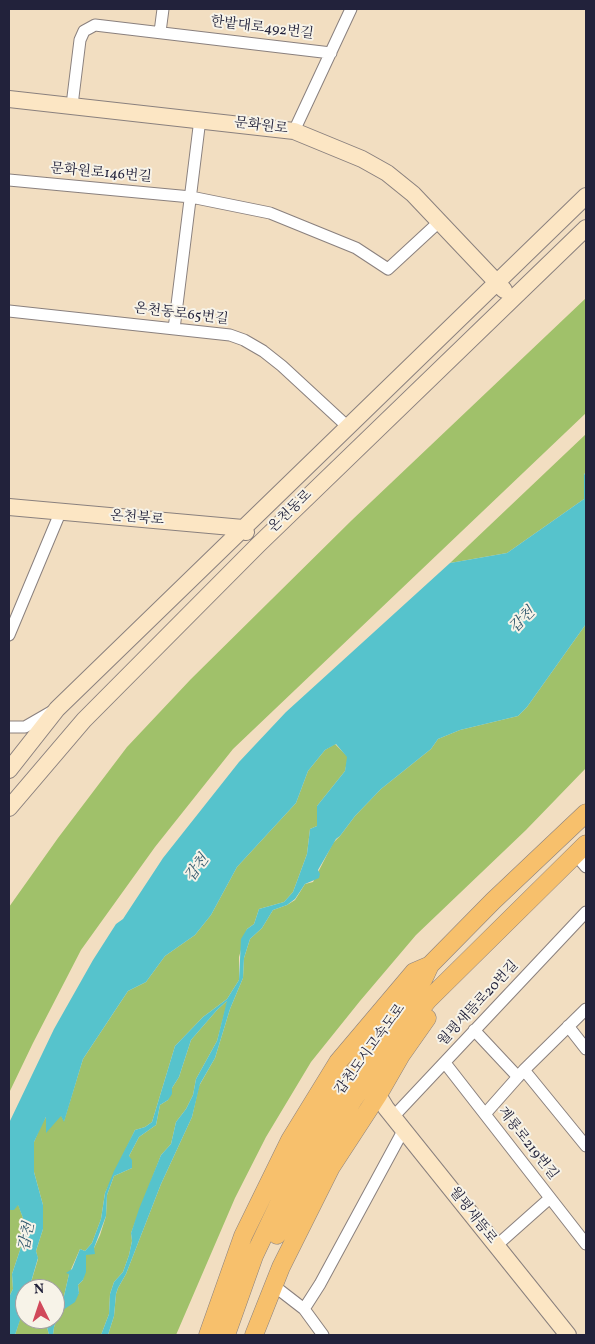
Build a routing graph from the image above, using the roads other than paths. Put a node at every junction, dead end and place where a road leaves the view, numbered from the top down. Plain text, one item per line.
1 (163, 9) edge
2 (351, 9) edge
3 (160, 32) junction
4 (331, 53) junction
5 (9, 100) edge
6 (72, 105) junction
7 (200, 119) junction
8 (294, 131) junction
9 (9, 180) edge
10 (586, 196) edge
11 (190, 197) junction
12 (440, 221) junction
13 (586, 228) edge
14 (498, 284) junction
15 (512, 300) junction
16 (9, 311) edge
17 (174, 329) junction
18 (348, 427) junction
19 (9, 507) edge
20 (60, 512) junction
21 (243, 528) junction
22 (258, 545) junction
23 (9, 635) edge
24 (57, 709) junction
25 (9, 727) edge
26 (9, 770) edge
27 (9, 808) edge
28 (586, 813) edge
29 (583, 855) edge
30 (586, 912) edge
31 (430, 965) junction
32 (461, 968) junction
33 (586, 1009) edge
34 (568, 1026) junction
35 (474, 1030) junction
36 (586, 1049) edge
37 (445, 1063) junction
38 (521, 1073) junction
39 (378, 1095) junction
40 (485, 1114) junction
41 (399, 1123) junction
42 (586, 1146) edge
43 (550, 1198) junction
44 (586, 1244) edge
45 (496, 1246) junction
46 (273, 1284) junction
47 (304, 1309) junction
48 (208, 1335) edge
49 (226, 1335) edge
50 (237, 1335) edge
51 (254, 1335) edge
52 (323, 1335) edge
53 (568, 1335) edge

1 - 3 street
2 - 4 street, 한밭대로492번길
3 - 4 street, 한밭대로492번길
3 - 6 street, 한밭대로492번길
4 - 8 street, 한밭대로492번길
5 - 6 main road, 문화원로
6 - 7 main road, 문화원로
7 - 8 main road, 문화원로
7 - 11 street
8 - 12 main road, 문화원로
9 - 11 street, 문화원로146번길
10 - 14 main road, 온천동로
11 - 12 street, 문화원로146번길
11 - 17 street
12 - 14 main road, 문화원로
13 - 15 main road, 온천동로
14 - 15 main road, 문화원로
14 - 18 main road, 온천동로
15 - 22 main road, 온천동로
16 - 17 street, 온천동로65번길
17 - 18 street, 온천동로65번길
18 - 21 main road, 온천동로
19 - 20 main road, 온천북로
20 - 21 main road, 온천북로
20 - 23 street
21 - 22 main road
21 - 24 main road, 온천동로
22 - 27 main road, 온천동로
24 - 25 street
24 - 26 main road, 온천동로
28 - 31 main road, 갑천도시고속도로
29 - 32 main road, 갑천도시고속도로
30 - 35 street, 월평새뜸로20번길
31 - 48 main road
31 - 49 main road, 갑천도시고속도로
32 - 39 main road
32 - 50 main road, 갑천도시고속도로
33 - 34 street
34 - 36 street
34 - 38 street
35 - 37 street, 월평새뜸로20번길
35 - 38 street
37 - 40 street, 계룡로219번길
37 - 41 street, 월평새뜸로20번길
38 - 40 street
38 - 42 street
39 - 41 main road, 월평새뜸로
39 - 46 main road
40 - 43 street, 계룡로219번길
41 - 45 main road, 월평새뜸로
41 - 47 street, 월평새뜸로20번길
43 - 44 street, 계룡로219번길
43 - 45 street
45 - 53 main road, 월평새뜸로
46 - 47 street
46 - 51 main road
47 - 52 street

